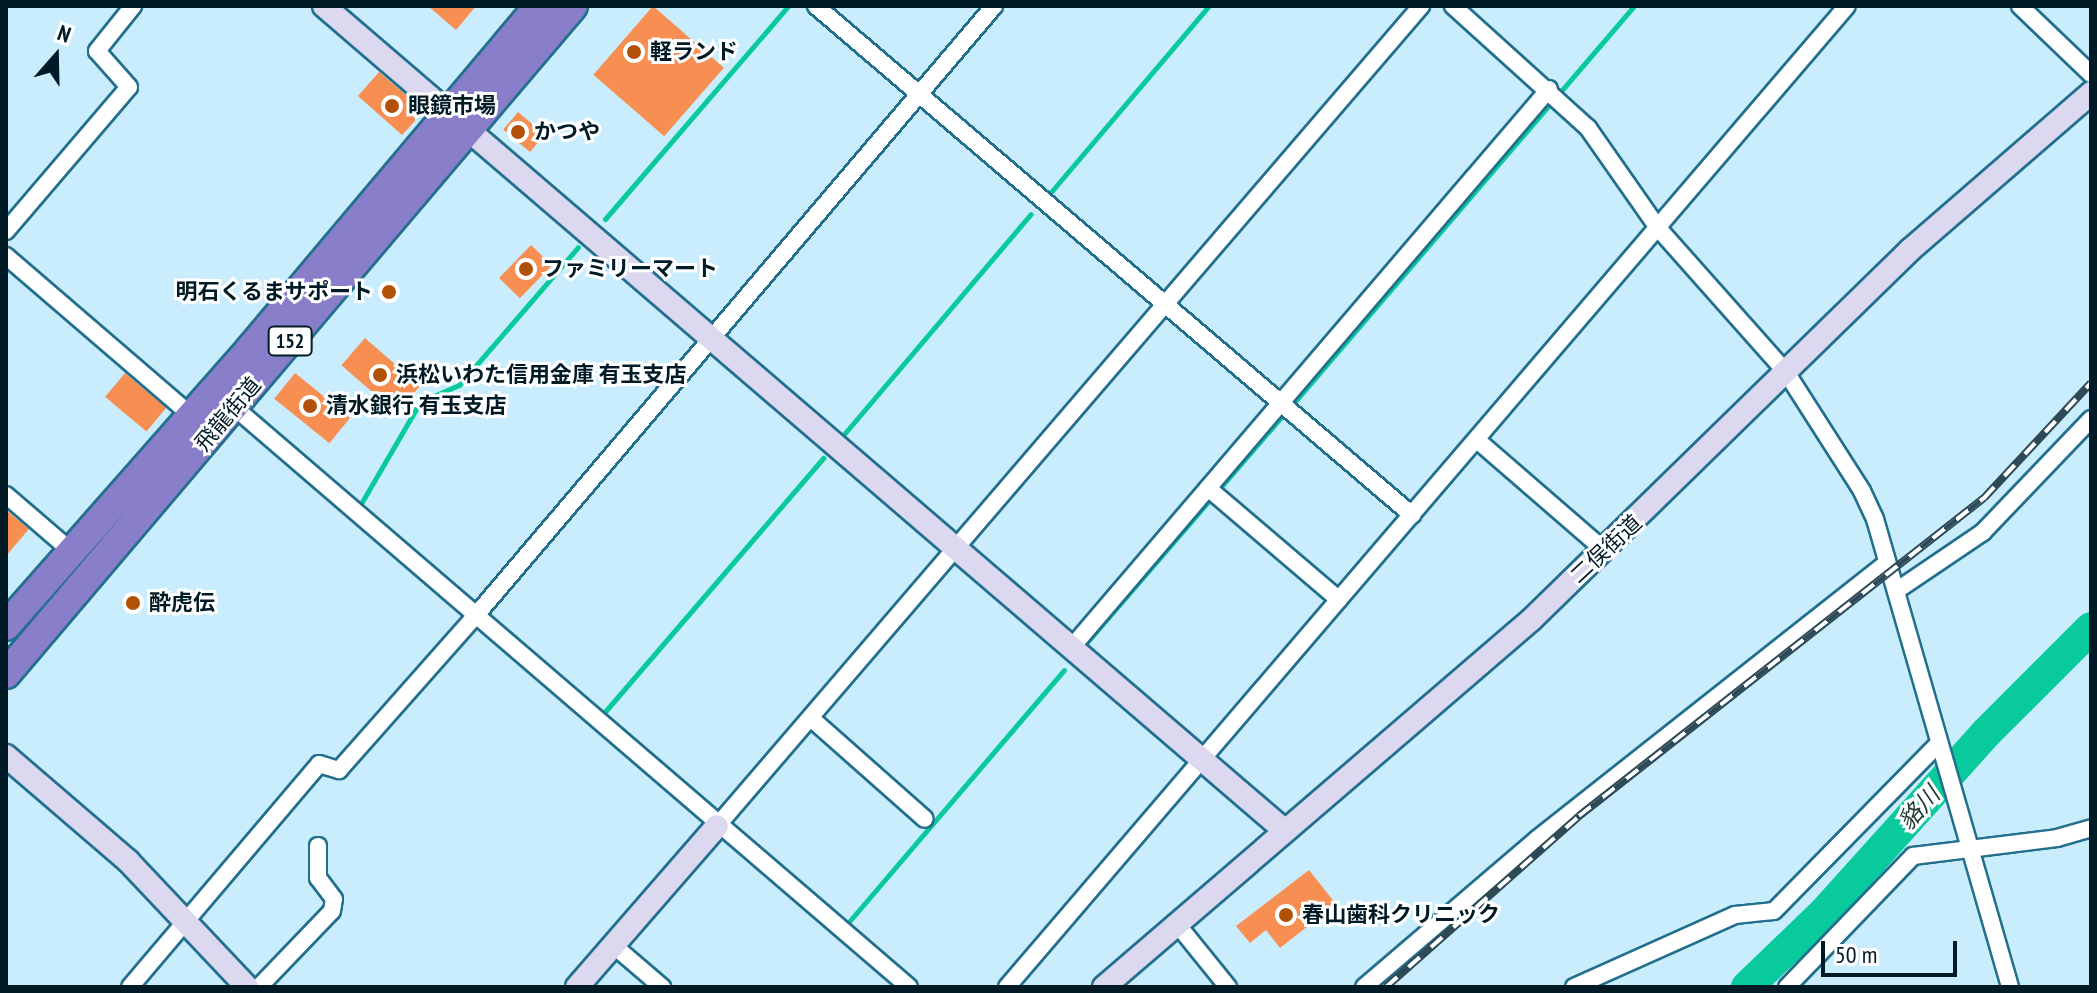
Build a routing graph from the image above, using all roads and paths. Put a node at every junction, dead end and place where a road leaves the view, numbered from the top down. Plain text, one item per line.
1 (133, 6) edge
2 (324, 6) edge
3 (539, 6) edge
4 (573, 6) edge
5 (816, 6) edge
6 (994, 6) edge
7 (1421, 6) edge
8 (1453, 6) edge
9 (1847, 6) edge
10 (2020, 6) edge
11 (2091, 74) edge
12 (1550, 90) junction
13 (2091, 93) edge
14 (919, 94) junction
15 (458, 121) junction
16 (1658, 228) junction
17 (6, 231) edge
18 (6, 256) edge
19 (1164, 305) junction
20 (710, 336) junction
21 (1786, 372) junction
22 (1280, 403) junction
23 (234, 407) junction
24 (192, 416) junction
25 (2091, 419) edge
26 (1477, 440) junction
27 (1208, 488) junction
28 (6, 495) edge
29 (1412, 515) junction
30 (956, 548) junction
31 (1604, 550) junction
32 (71, 551) junction
33 (1886, 563) junction
34 (1896, 591) junction
35 (1339, 600) junction
36 (477, 614) junction
37 (6, 626) edge
38 (1072, 647) junction
39 (6, 674) edge
40 (813, 720) junction
41 (1939, 743) junction
42 (6, 756) edge
43 (1205, 758) junction
44 (925, 819) dead end
45 (717, 826) junction
46 (2091, 828) edge
47 (1284, 830) junction
48 (318, 846) dead end
49 (1971, 850) junction
50 (1177, 924) junction
51 (188, 925) junction
52 (613, 945) junction
53 (130, 987) edge
54 (247, 987) edge
55 (259, 987) edge
56 (577, 987) edge
57 (662, 987) edge
58 (909, 987) edge
59 (1007, 987) edge
60 (1104, 987) edge
61 (1228, 987) edge
62 (1364, 987) edge
63 (1574, 987) edge
64 (1787, 987) edge
65 (2010, 987) edge

1 - 17 street
2 - 15 street
3 - 15 highway, 飛龍街道 / 152
4 - 15 highway, 飛龍街道 / 152
5 - 14 street
6 - 14 street
7 - 19 street
8 - 12 street
9 - 16 street
10 - 11 street
12 - 16 street
12 - 22 street
13 - 21 street, 二俣街道
14 - 19 street
14 - 20 street
15 - 20 street
15 - 23 highway, 飛龍街道 / 152
15 - 24 highway, 飛龍街道 / 152
16 - 21 street
16 - 26 street
18 - 24 street
19 - 22 street
19 - 30 street
20 - 30 street
20 - 36 street
21 - 31 street, 二俣街道
21 - 33 street
22 - 27 street
22 - 29 street
23 - 36 street
23 - 39 highway, 飛龍街道 / 152
24 - 32 highway, 飛龍街道 / 152
25 - 34 street
26 - 29 street
26 - 31 street
27 - 35 street
27 - 38 street
28 - 32 street
29 - 35 street
30 - 38 street
30 - 40 street
31 - 47 street, 二俣街道
32 - 37 highway, 飛龍街道 / 152
33 - 34 street
33 - 62 street
34 - 41 street
35 - 43 street
36 - 45 street
36 - 51 street
38 - 43 street
40 - 44 street
40 - 45 street
41 - 49 street
41 - 63 street
42 - 51 street
43 - 47 street
43 - 59 street
45 - 52 street
45 - 58 street
46 - 49 street
47 - 50 street, 二俣街道
48 - 55 street
49 - 64 street
49 - 65 street
50 - 60 street, 二俣街道
50 - 61 street
51 - 53 street
51 - 54 street
52 - 56 street
52 - 57 street

